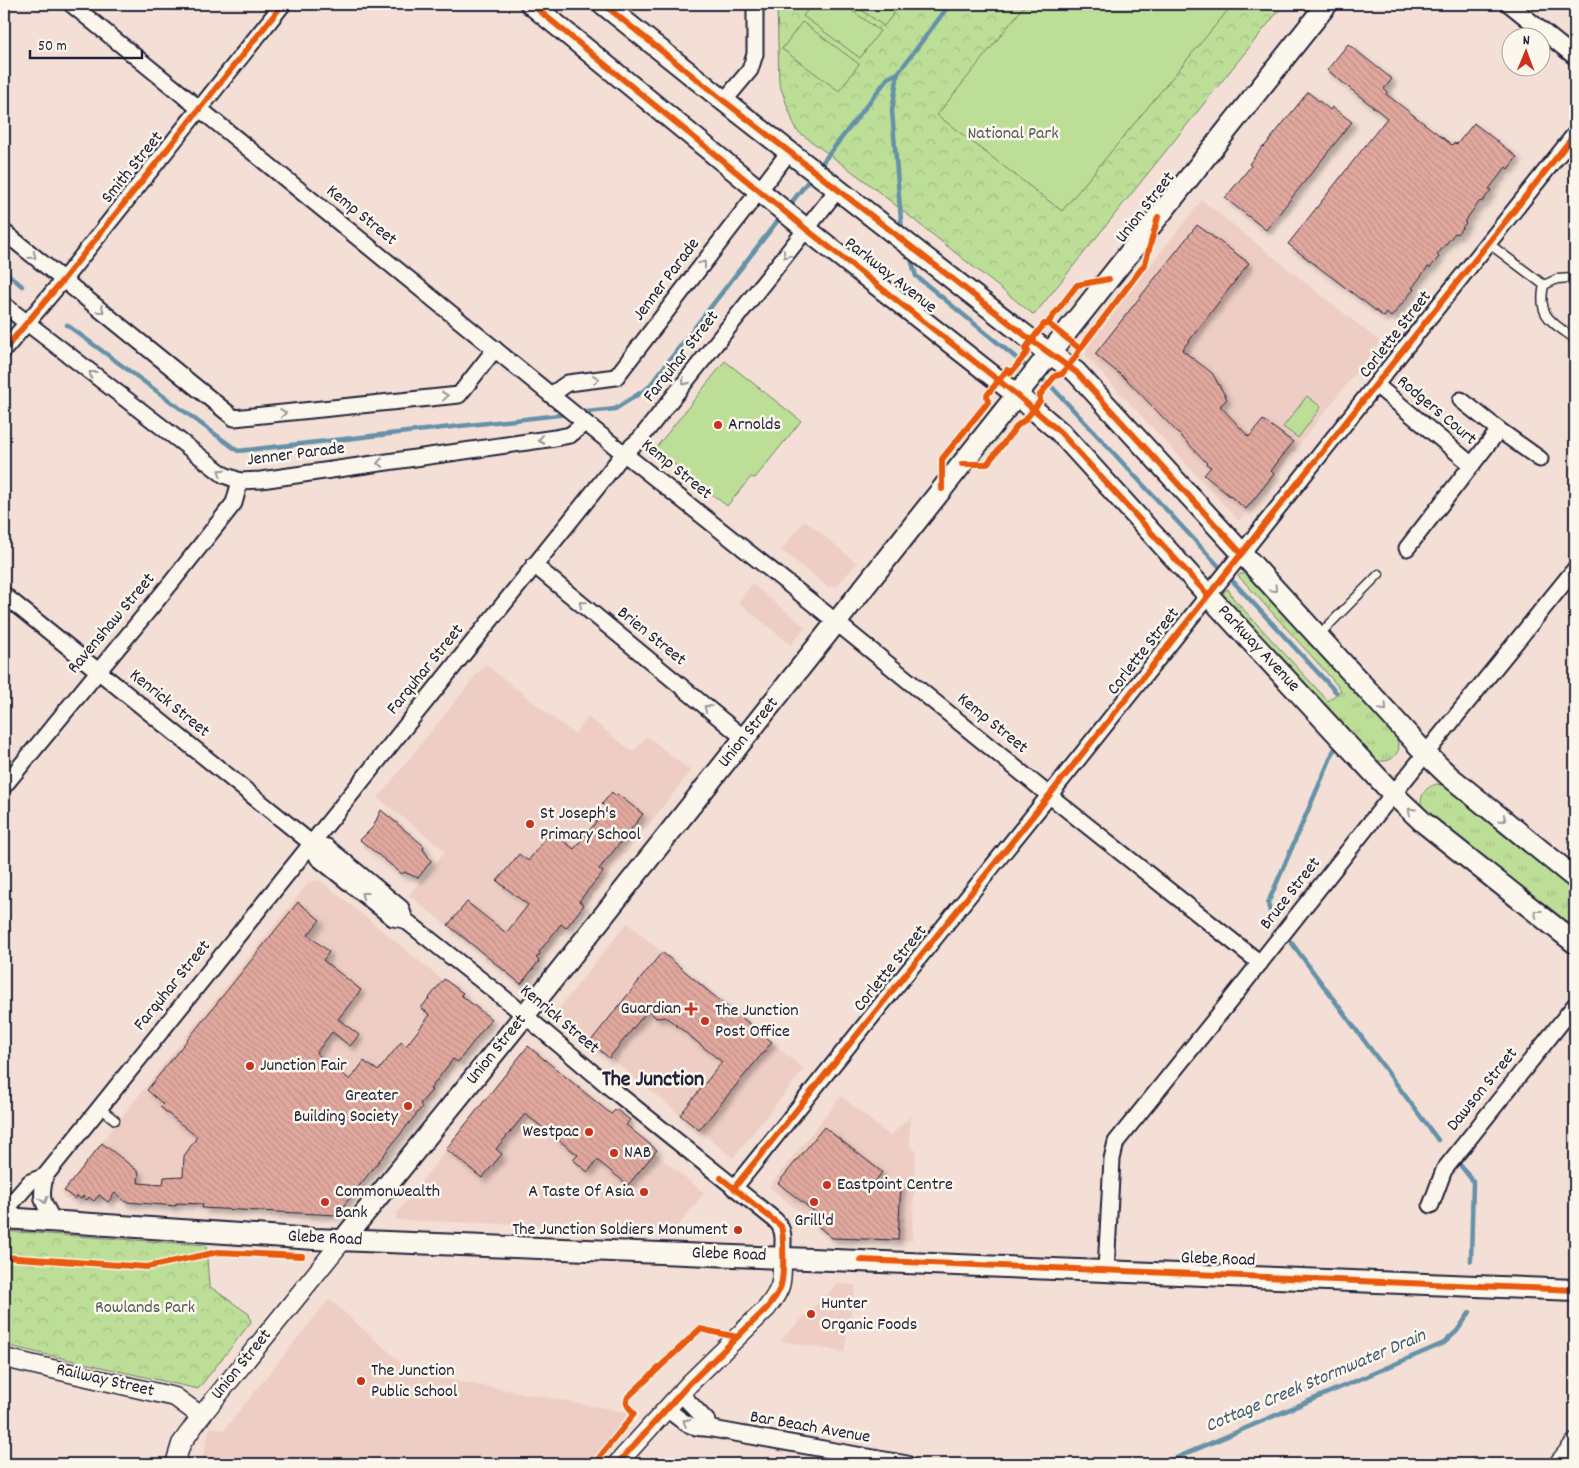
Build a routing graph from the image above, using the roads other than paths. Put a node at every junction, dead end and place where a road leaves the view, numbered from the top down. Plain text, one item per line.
1 (70, 4) edge
2 (284, 4) edge
3 (531, 4) edge
4 (603, 4) edge
5 (755, 4) edge
6 (1327, 4) edge
7 (1509, 4) edge
8 (1575, 56) edge
9 (724, 101) junction
10 (199, 109) junction
11 (1575, 134) edge
12 (789, 152) junction
13 (760, 190) junction
14 (838, 190) junction
15 (806, 229) junction
16 (4, 232) edge
17 (1488, 243) junction
18 (63, 280) junction
19 (1575, 280) edge
20 (1544, 285) junction
21 (4, 306) edge
22 (25, 323) junction
23 (1575, 339) edge
24 (495, 349) junction
25 (4, 350) edge
26 (1046, 358) junction
27 (1376, 385) junction
28 (1021, 389) junction
29 (556, 399) junction
30 (1461, 400) dead end
31 (581, 420) junction
32 (1499, 430) junction
33 (624, 453) junction
34 (1540, 459) dead end
35 (1472, 465) junction
36 (240, 481) junction
37 (1407, 548) dead end
38 (1241, 553) junction
39 (534, 565) junction
40 (1379, 574) dead end
41 (1573, 576) edge
42 (4, 595) edge
43 (1208, 595) junction
44 (837, 623) junction
45 (1318, 636) junction
46 (97, 671) junction
47 (745, 739) junction
48 (1426, 754) junction
49 (4, 786) edge
50 (1393, 794) junction
51 (1049, 795) junction
52 (311, 843) junction
53 (1575, 878) edge
54 (1575, 943) edge
55 (1260, 963) junction
56 (1575, 1005) edge
57 (524, 1015) junction
58 (100, 1108) junction
59 (115, 1120) dead end
60 (45, 1176) junction
61 (734, 1188) junction
62 (1430, 1205) dead end
63 (4, 1212) edge
64 (4, 1218) edge
65 (54, 1222) junction
66 (343, 1240) junction
67 (782, 1257) junction
68 (1106, 1270) junction
69 (1575, 1290) edge
70 (4, 1358) edge
71 (681, 1394) junction
72 (667, 1409) junction
73 (201, 1416) junction
74 (707, 1428) junction
75 (1575, 1443) edge
76 (846, 1459) edge
77 (175, 1464) edge
78 (617, 1464) edge
79 (907, 1464) edge
80 (1558, 1464) edge

1 - 10 street, Kemp Street
2 - 10 street, Smith Street
3 - 13 main road, Parkway Avenue
4 - 9 main road, Parkway Avenue
5 - 9 street
6 - 26 main road, Union Street
7 - 8 street
9 - 12 main road, Parkway Avenue
10 - 18 street, Smith Street
10 - 24 street, Kemp Street
11 - 17 street, Corlette Street
12 - 13 street, Jenner Parade
12 - 14 main road, Parkway Avenue
13 - 15 main road, Parkway Avenue
29 -> 13 street, Jenner Parade
14 - 15 street, Farquhar Street
14 - 26 main road, Parkway Avenue
15 - 28 main road, Parkway Avenue
15 -> 33 street, Farquhar Street
16 -> 18 street
17 - 20 lane
17 - 27 street, Corlette Street
18 - 22 street, Smith Street
18 -> 24 street
19 - 20 lane
20 - 23 lane
21 - 22 street, Jenner Parade
22 - 25 street, Smith Street
36 -> 22 street, Jenner Parade
24 - 29 street, Kemp Street
26 - 28 main road, Union Street
26 - 38 main road, Parkway Avenue
27 - 35 street, Rodgers Court
27 - 38 street, Corlette Street
28 - 43 main road, Parkway Avenue
28 - 44 main road, Union Street
29 - 31 street, Kemp Street
30 - 32 street, Rodgers Court
31 - 33 street, Kemp Street
31 -> 36 street, Jenner Parade
32 - 34 street, Rodgers Court
32 - 35 street, Rodgers Court
33 - 39 street, Farquhar Street
33 - 44 street, Kemp Street
35 - 37 street, Rodgers Court
36 - 46 street, Ravenshaw Street
38 - 43 street, Corlette Street
38 -> 45 main road, Parkway Avenue
47 -> 39 street, Brien Street
39 - 52 street, Farquhar Street
40 - 45 lane
41 - 48 street, Bruce Street
42 - 46 street, Kenrick Street
43 - 50 main road, Parkway Avenue
43 - 51 street, Corlette Street
44 - 47 main road, Union Street
44 - 51 street, Kemp Street
45 -> 48 main road, Parkway Avenue
46 - 49 street, Ravenshaw Street
46 - 52 street, Kenrick Street
47 - 57 main road, Union Street
48 - 50 street, Bruce Street
48 -> 53 main road, Parkway Avenue
54 -> 50 main road, Parkway Avenue
50 - 55 street, Bruce Street
51 - 55 street, Kemp Street
51 - 61 street, Corlette Street
52 - 57 street, Kenrick Street
52 - 58 street, Farquhar Street
55 - 68 street, Bruce Street
56 - 62 street, Dawson Street
57 - 61 street, Kenrick Street
57 - 66 main road, Union Street
58 - 59 lane
58 - 60 street, Farquhar Street
60 - 63 street, Farquhar Street
60 -> 65 street
61 - 67 street, Kenrick Street
64 - 65 main road, Glebe Road
65 - 66 main road, Glebe Road
66 - 67 main road, Glebe Road
66 - 73 street, Union Street
67 - 68 main road, Glebe Road
67 - 71 street
68 - 69 main road, Glebe Road
70 - 73 street, Railway Street
71 - 72 street
71 - 74 street
74 -> 72 street, Bar Beach Avenue
72 - 78 street
73 - 77 street, Union Street
74 - 76 street, Bar Beach Avenue
75 - 80 street
76 - 79 street, Bar Beach Avenue

